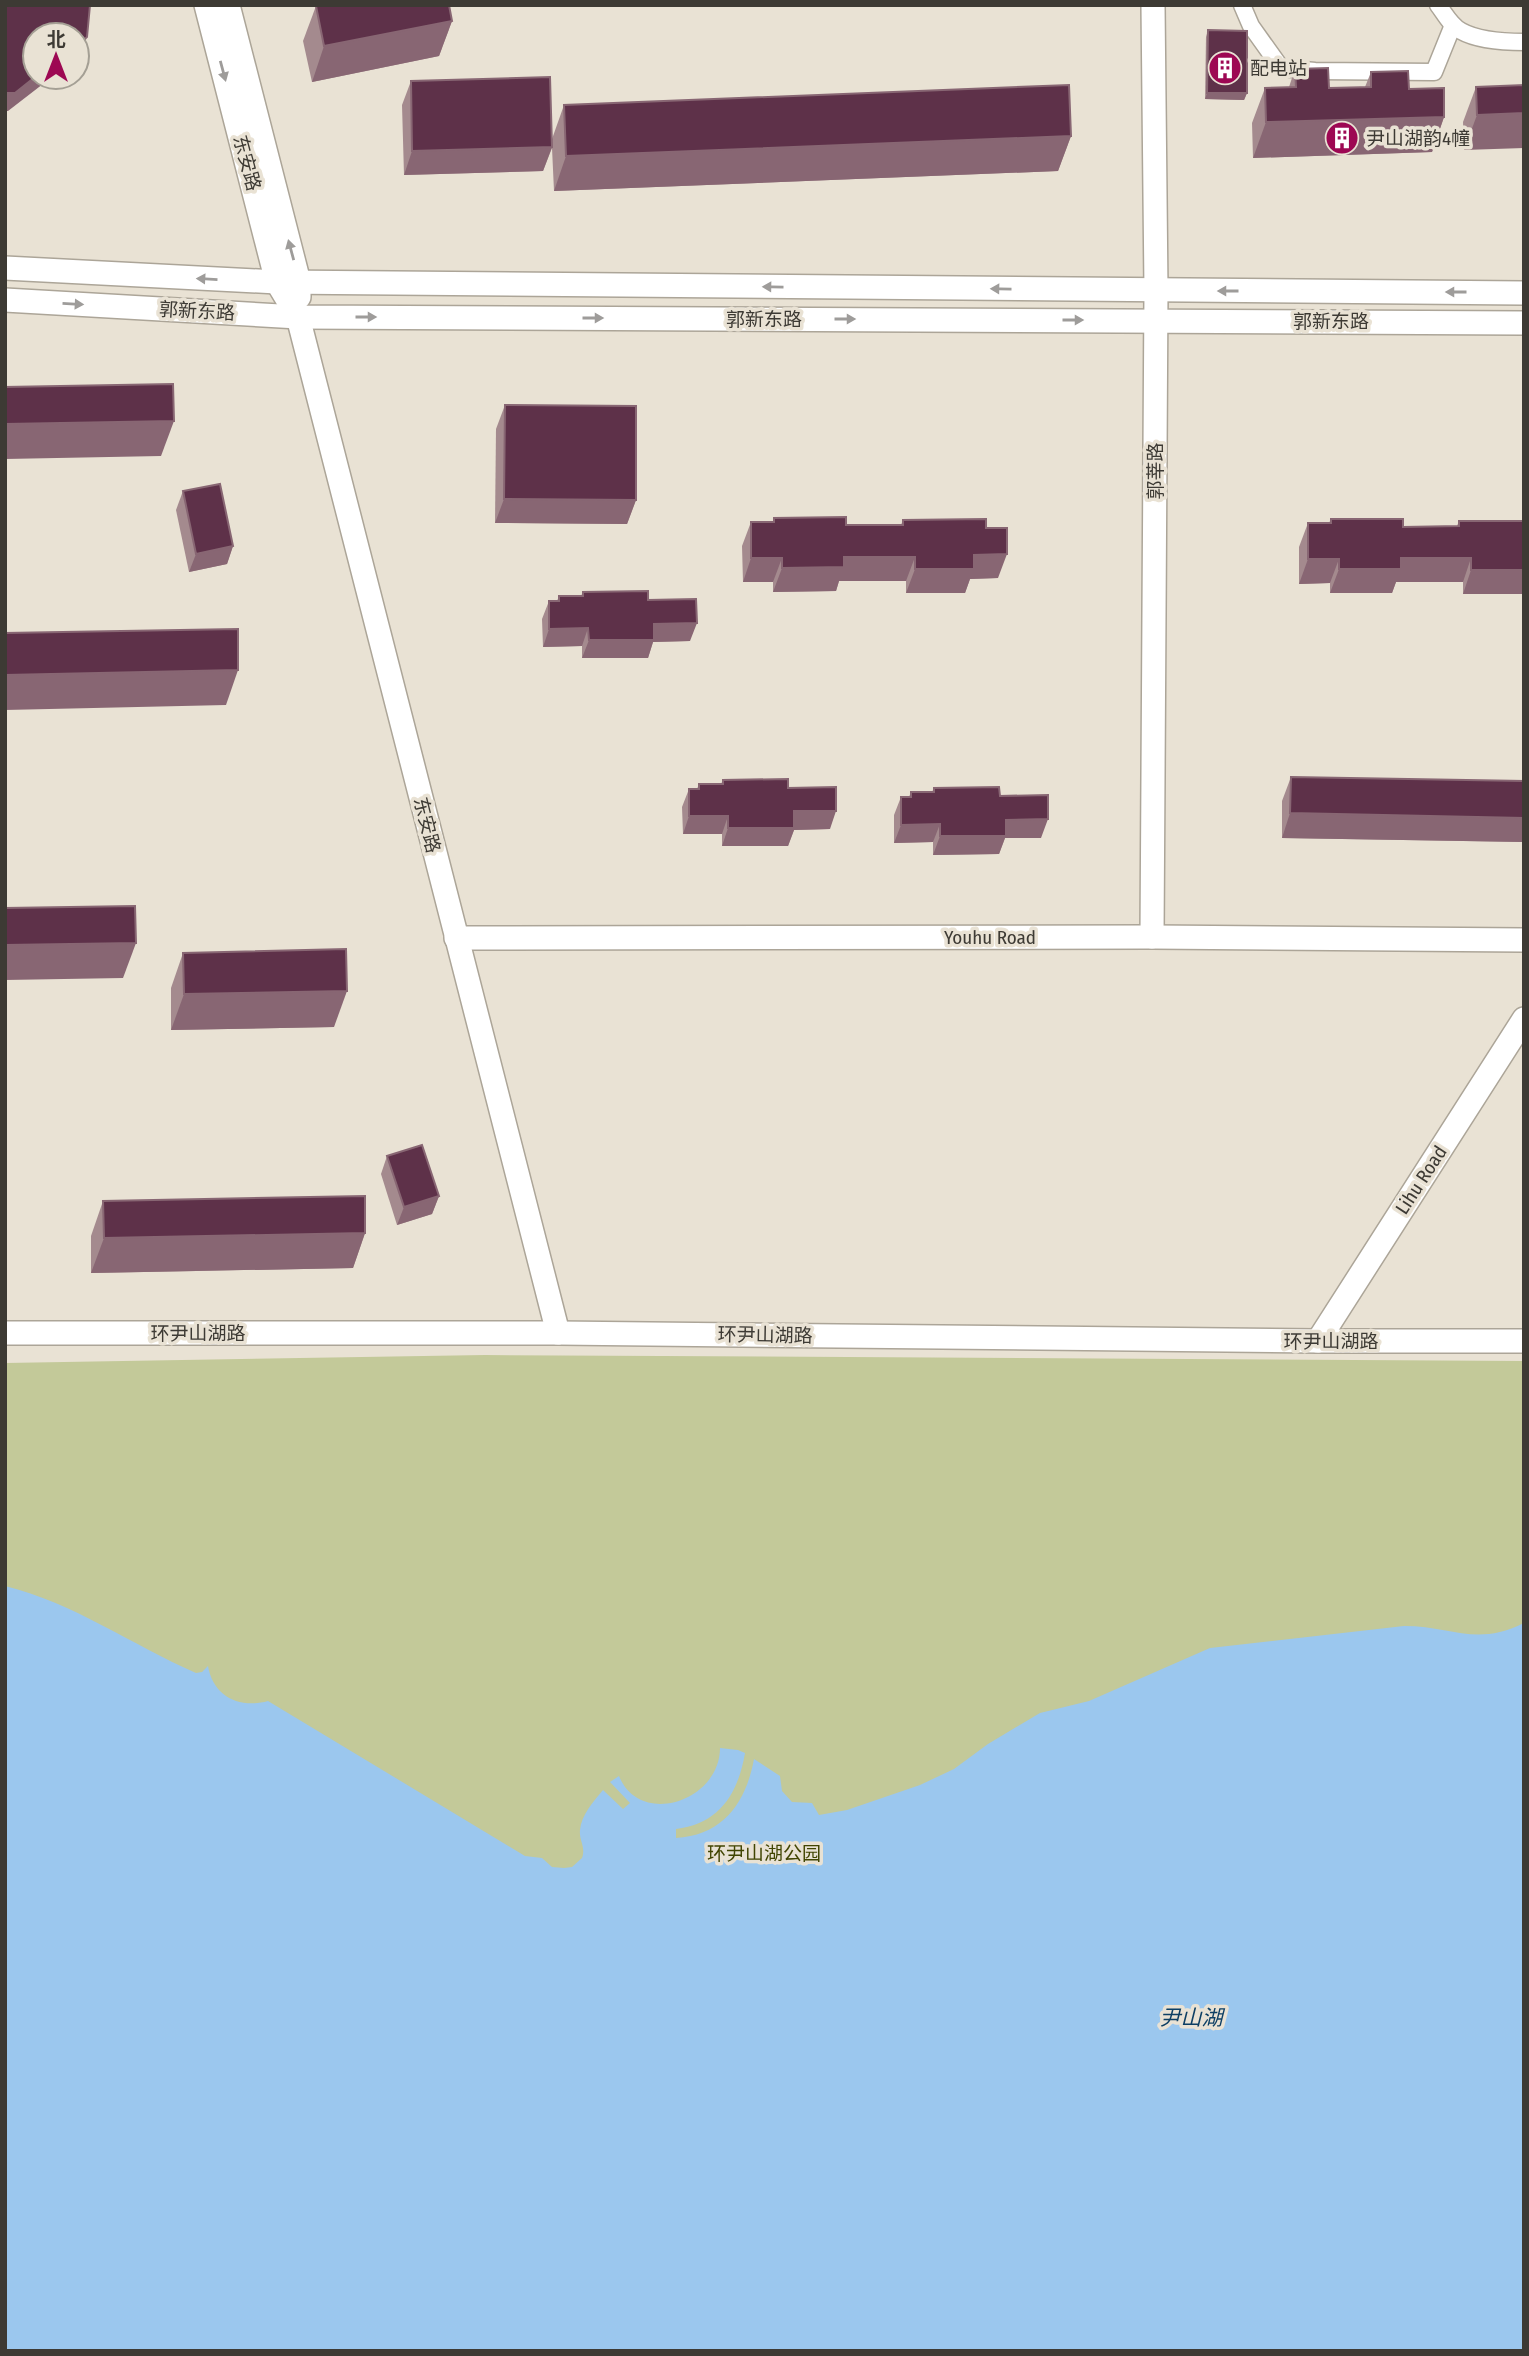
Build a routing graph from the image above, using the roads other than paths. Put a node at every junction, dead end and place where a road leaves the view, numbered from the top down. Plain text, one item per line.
1 (206, 5) edge
2 (228, 5) edge
3 (1153, 5) edge
4 (1242, 5) edge
5 (1438, 5) edge
6 (1453, 25) junction
7 (1524, 42) edge
8 (5, 268) edge
9 (288, 282) junction
10 (1156, 290) junction
11 (1524, 293) edge
12 (5, 300) edge
13 (298, 317) junction
14 (1155, 320) junction
15 (1524, 323) edge
16 (1152, 937) junction
17 (456, 938) junction
18 (1524, 940) edge
19 (1524, 1019) edge
20 (5, 1333) edge
21 (558, 1333) junction
22 (1524, 1340) edge
23 (1318, 1341) junction

1 -> 9 street, 东安路
9 -> 2 street, 东安路
3 - 10 street, 郭莘路
4 - 6 street
5 - 6 street
6 - 7 street
9 -> 8 street, 郭新东路
10 -> 9 street, 郭新东路
9 - 13 street, 东安路
11 -> 10 street, 郭新东路
10 - 14 street, 郭莘路
12 -> 13 street, 郭新东路
13 -> 14 street, 郭新东路
13 - 17 street, 东安路
14 - 15 street, 郭新东路
14 - 16 street, 郭莘路
16 - 17 street, Youhu Road
16 - 18 street, Youhu Road
17 - 21 street, 东安路
19 - 23 street, Lihu Road
20 - 21 street, 环尹山湖路
21 - 23 street, 环尹山湖路
22 - 23 street, 环尹山湖路

